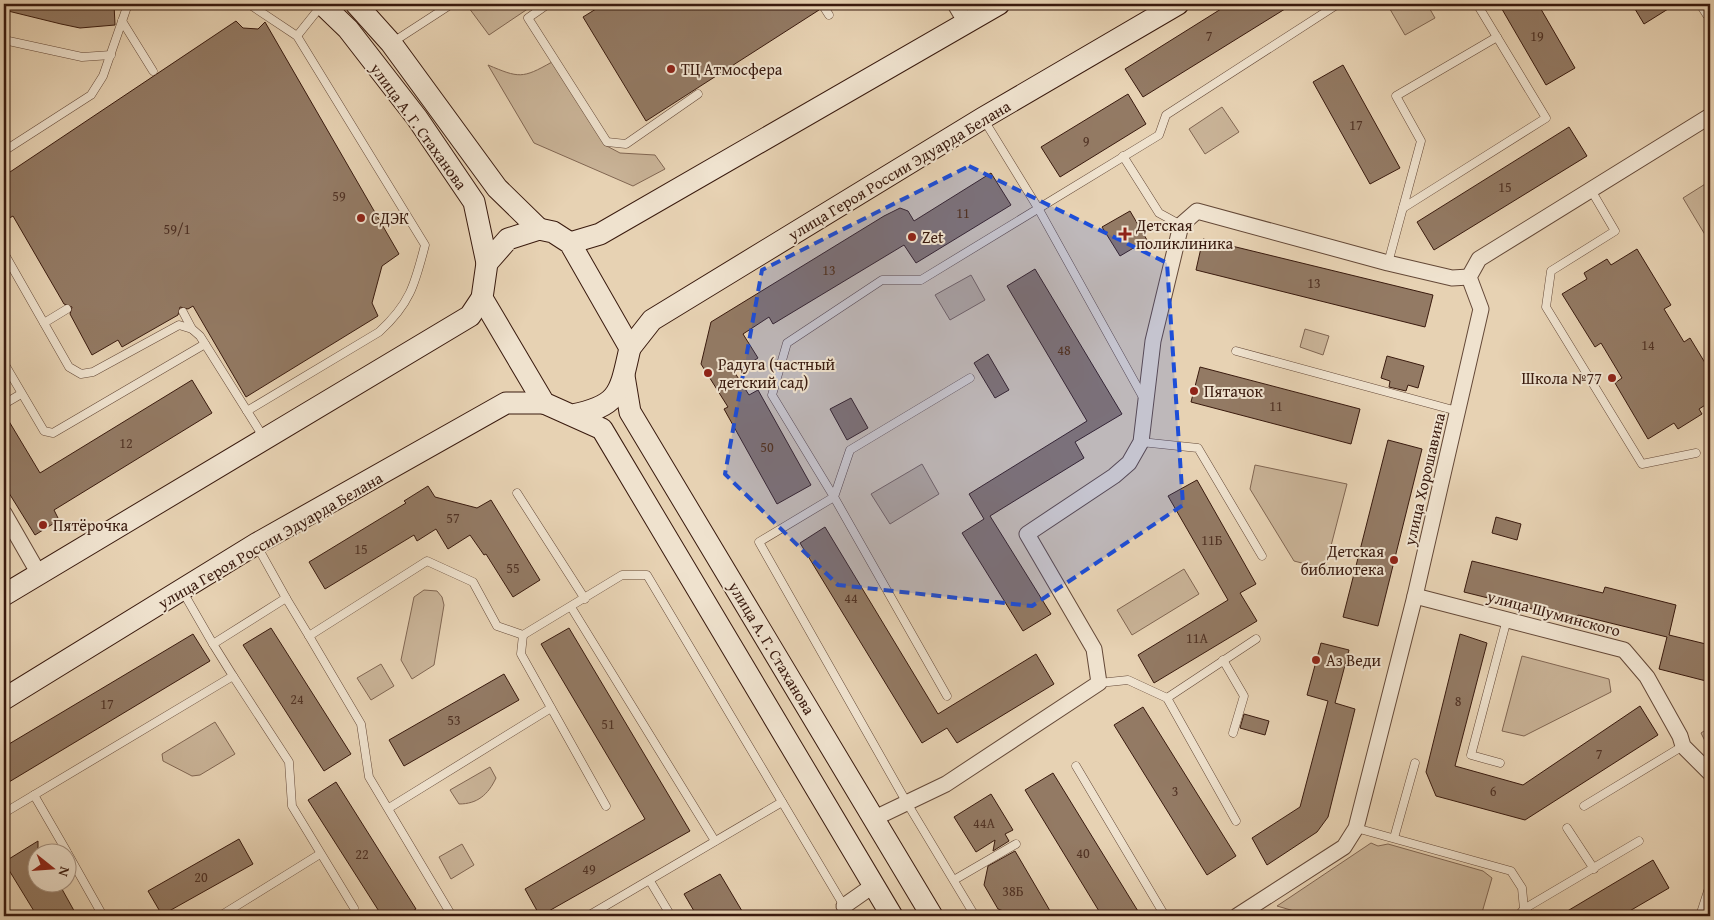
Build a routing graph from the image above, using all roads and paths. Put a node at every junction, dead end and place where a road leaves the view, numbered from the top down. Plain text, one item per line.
1 (128, 4) edge
2 (249, 4) edge
3 (323, 4) edge
4 (356, 4) edge
5 (548, 4) edge
6 (822, 4) edge
7 (955, 4) edge
8 (999, 4) edge
9 (1178, 4) edge
10 (1338, 4) edge
11 (1477, 4) edge
12 (1700, 4) edge
13 (450, 5) edge
14 (828, 15) dead end
15 (1710, 15) edge
16 (122, 21) junction
17 (966, 23) junction
18 (297, 36) junction
19 (1497, 37) junction
20 (4, 40) edge
21 (391, 43) junction
22 (111, 55) junction
23 (153, 71) dead end
24 (698, 94) dead end
25 (1710, 116) edge
26 (983, 118) junction
27 (4, 151) edge
28 (1124, 156) junction
29 (1591, 190) junction
30 (1038, 208) junction
31 (1403, 208) junction
32 (1181, 225) junction
33 (539, 229) junction
34 (570, 243) junction
35 (4, 253) edge
36 (487, 263) junction
37 (1388, 263) junction
38 (1469, 277) junction
39 (482, 298) junction
40 (67, 309) dead end
41 (183, 312) dead end
42 (44, 323) junction
43 (192, 329) junction
44 (205, 344) junction
45 (630, 348) junction
46 (1236, 351) dead end
47 (4, 363) edge
48 (624, 376) junction
49 (970, 378) dead end
50 (22, 394) junction
51 (1146, 402) junction
52 (544, 403) junction
53 (4, 404) edge
54 (247, 411) junction
55 (1457, 411) junction
56 (572, 415) junction
57 (265, 439) junction
58 (1141, 442) junction
59 (1696, 453) dead end
60 (517, 492) dead end
61 (834, 497) junction
62 (4, 513) edge
63 (256, 544) junction
64 (1262, 556) dead end
65 (39, 574) junction
66 (182, 590) junction
67 (4, 595) edge
68 (1415, 596) junction
69 (286, 598) junction
70 (585, 599) junction
71 (571, 607) junction
72 (1507, 619) junction
73 (523, 635) junction
74 (309, 636) junction
75 (1256, 639) dead end
76 (213, 644) junction
77 (1223, 660) junction
78 (233, 676) junction
79 (1099, 683) junction
80 (947, 696) dead end
81 (1167, 698) junction
82 (4, 699) edge
83 (551, 708) junction
84 (1233, 733) dead end
85 (1684, 746) junction
86 (1500, 762) dead end
87 (1415, 763) dead end
88 (1076, 766) dead end
89 (1710, 773) edge
90 (34, 795) junction
91 (782, 802) junction
92 (907, 803) junction
93 (606, 806) dead end
94 (1584, 806) dead end
95 (389, 808) junction
96 (4, 814) edge
97 (875, 818) junction
98 (1236, 821) dead end
99 (1356, 828) junction
100 (1568, 828) dead end
101 (1394, 838) junction
102 (715, 841) junction
103 (1639, 841) dead end
104 (61, 842) edge
105 (1016, 844) dead end
106 (320, 854) junction
107 (1594, 869) junction
108 (78, 872) edge
109 (954, 880) junction
110 (650, 881) junction
111 (874, 885) junction
112 (1710, 885) edge
113 (354, 908) dead end
114 (1524, 909) junction
115 (847, 911) edge
116 (103, 916) edge
117 (220, 916) edge
118 (452, 916) edge
119 (588, 916) edge
120 (672, 916) edge
121 (892, 916) edge
122 (932, 916) edge
123 (975, 916) edge
124 (1165, 916) edge
125 (1237, 916) edge
126 (1518, 916) edge
127 (1532, 916) edge
128 (1700, 916) edge

1 - 16 lane
2 - 18 lane
3 - 18 lane
3 - 36 main road, улица А. Г. Стаханова
4 - 21 main road, улица А. Г. Стаханова
5 - 24 lane
6 - 14 lane
7 - 17 street
8 - 17 main road
9 - 26 main road, улица Героя России Эдуарда Белана
10 - 28 lane
11 - 19 lane
12 - 15 lane
13 - 21 lane
16 - 22 lane
16 - 23 lane
17 - 34 main road
18 - 54 lane
19 - 31 lane
19 - 31 lane
20 - 22 lane
21 - 33 main road, улица А. Г. Стаханова
22 - 27 lane
25 - 29 street
26 - 30 lane
26 - 45 main road, улица Героя России Эдуарда Белана
28 - 30 lane
28 - 32 lane
29 - 38 street
29 - 59 lane
30 - 51 lane
30 - 61 lane
31 - 37 lane
32 - 37 street
32 - 51 street
33 - 34 main road
33 - 36 main road
34 - 45 main road
35 - 42 lane
36 - 39 main road
37 - 38 street
38 - 55 street, улица Хорошавина
39 - 52 main road
39 - 57 main road
40 - 42 lane
41 - 43 lane
42 - 43 lane
43 - 44 lane
44 - 50 lane
44 - 54 lane
45 - 48 main road
46 - 55 lane
47 - 50 lane
48 - 56 main road
48 - 97 main road, улица А. Г. Стаханова
49 - 61 lane
50 - 53 lane
51 - 58 street
52 - 56 main road
52 - 63 main road, улица Героя России Эдуарда Белана
54 - 57 lane
55 - 68 street, улица Хорошавина
56 - 111 main road
57 - 65 main road
58 - 64 lane
58 - 79 street
60 - 70 lane
61 - 80 lane
61 - 92 lane
62 - 65 street
63 - 66 main road, улица Героя России Эдуарда Белана
63 - 69 lane
65 - 67 main road
66 - 76 lane
66 - 82 main road, улица Героя России Эдуарда Белана
68 - 72 street, улица Шуминского
68 - 99 street, улица Хорошавина
69 - 74 lane
69 - 76 lane
70 - 71 lane
70 - 91 lane
71 - 73 lane
71 - 102 lane
72 - 85 street, улица Шуминского
72 - 86 lane
73 - 74 lane
73 - 83 lane
74 - 95 lane
75 - 77 lane
76 - 78 lane
77 - 81 lane
77 - 84 lane
78 - 90 lane
78 - 106 lane
79 - 81 lane
79 - 92 street
81 - 98 lane
83 - 93 lane
83 - 95 lane
85 - 89 street, улица Шуминского
85 - 94 lane
87 - 101 lane
88 - 124 lane
90 - 96 lane
90 - 104 lane
91 - 102 lane
91 - 115 lane
92 - 97 street
92 - 109 lane
95 - 118 lane
97 - 122 main road, улица А. Г. Стаханова
99 - 101 lane
99 - 125 street, улица Хорошавина
100 - 107 lane
101 - 114 lane
102 - 110 lane
103 - 107 lane
105 - 109 lane
106 - 113 lane
106 - 117 lane
107 - 114 lane
108 - 116 lane
109 - 123 lane
110 - 119 lane
110 - 120 lane
111 - 115 street
111 - 121 main road
112 - 128 lane
114 - 126 lane
114 - 127 lane

